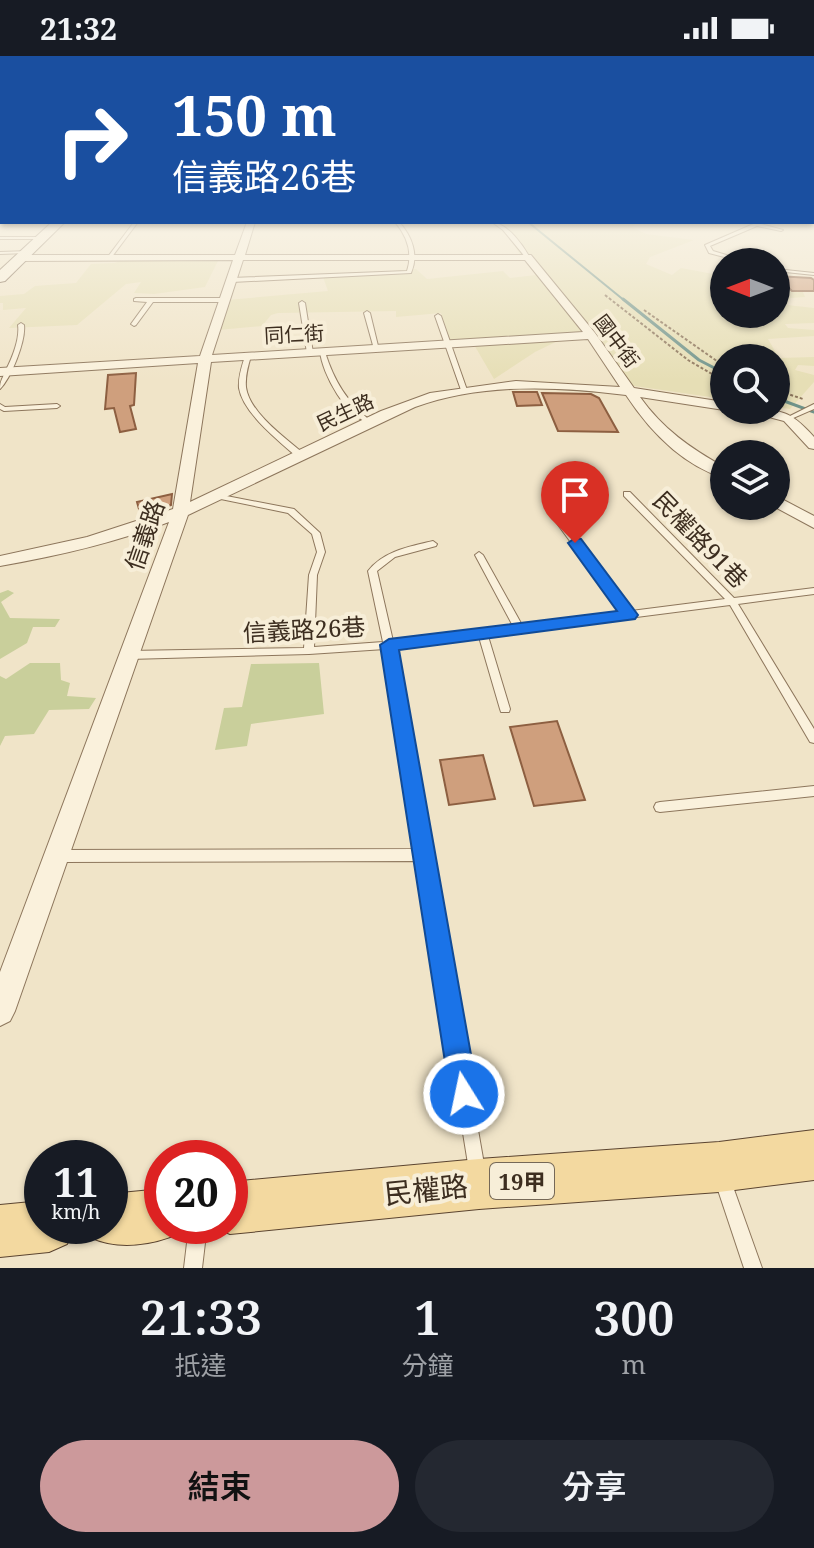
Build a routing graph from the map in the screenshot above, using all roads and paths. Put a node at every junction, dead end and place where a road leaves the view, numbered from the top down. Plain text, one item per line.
1 (236, 268) edge
2 (412, 268) edge
3 (537, 268) edge
4 (790, 271) edge
5 (814, 274) edge
6 (232, 280) junction
7 (605, 295) dead end
8 (136, 300) dead end
9 (151, 300) junction
10 (226, 300) junction
11 (302, 303) dead end
12 (644, 310) dead end
13 (367, 313) dead end
14 (438, 316) dead end
15 (134, 324) dead end
16 (21, 325) dead end
17 (591, 335) junction
18 (449, 344) junction
19 (377, 349) junction
20 (316, 352) junction
21 (248, 356) junction
22 (710, 356) edge
23 (205, 359) junction
24 (4, 371) edge
25 (710, 373) edge
26 (0, 387) edge
27 (464, 390) junction
28 (634, 393) junction
29 (790, 395) edge
30 (710, 404) edge
31 (814, 404) edge
32 (0, 406) edge
33 (57, 406) dead end
34 (790, 418) edge
35 (790, 419) edge
36 (369, 422) junction
37 (814, 445) edge
38 (300, 455) junction
39 (710, 464) edge
40 (627, 494) dead end
41 (214, 495) junction
42 (790, 509) edge
43 (181, 511) junction
44 (557, 518) dead end
45 (814, 523) edge
46 (433, 544) dead end
47 (479, 555) dead end
48 (0, 561) edge
49 (814, 591) edge
50 (732, 601) junction
51 (629, 615) junction
52 (519, 629) junction
53 (483, 634) junction
54 (389, 645) junction
55 (309, 651) junction
56 (129, 655) junction
57 (505, 709) dead end
58 (814, 739) edge
59 (814, 791) edge
60 (660, 807) dead end
61 (423, 855) junction
62 (57, 856) junction
63 (0, 1011) edge
64 (814, 1155) edge
65 (719, 1167) junction
66 (479, 1184) junction
67 (248, 1206) edge
68 (24, 1229) edge
69 (0, 1231) edge
70 (196, 1244) edge
71 (193, 1268) edge
72 (753, 1268) edge

1 - 6 street, 信義路
2 - 6 lane
3 - 17 street, 國中街
4 - 5 lane
6 - 10 street, 信義路
7 - 25 path
8 - 9 lane
9 - 10 lane
9 - 15 lane
10 - 23 street, 信義路
11 - 20 lane
12 - 22 path
13 - 19 lane
14 - 18 lane
16 - 24 lane
17 - 18 street, 同仁街
17 - 28 street, 國中街
18 - 19 street, 同仁街
18 - 27 lane
19 - 20 street, 同仁街
20 - 21 street, 同仁街
20 - 36 lane
21 - 23 street, 同仁街
21 - 38 lane
23 - 24 street, 同仁街
23 - 43 street, 信義路
24 - 26 lane
27 - 28 street, 民生路
27 - 36 street, 民生路
28 - 30 street, 民生路
28 - 39 street, 國中街
29 - 31 path
31 - 34 lane
32 - 33 lane
35 - 37 street
36 - 38 street, 民生路
38 - 41 street, 民生路
40 - 50 lane, 民權路91巷
41 - 43 street, 民生路
41 - 55 lane
42 - 45 street
43 - 48 street, 民生路
43 - 56 street, 信義路
44 - 51 lane
46 - 54 lane
47 - 52 lane
49 - 50 lane, 信義路26巷
50 - 51 lane, 信義路26巷
50 - 58 lane, 民權路91巷
51 - 52 lane, 信義路26巷
52 - 53 lane, 信義路26巷
53 - 54 lane, 信義路26巷
53 - 57 lane
54 - 55 lane, 信義路26巷
54 - 61 lane
55 - 56 lane, 信義路26巷
56 - 62 street, 信義路
59 - 60 lane
61 - 62 lane
61 - 66 lane
62 - 63 street, 信義路
64 - 65 main road, 民權路 / 19甲
65 - 66 main road, 民權路 / 19甲
65 - 72 lane
66 - 67 main road, 民權路 / 19甲
68 - 69 main road
70 - 71 lane

